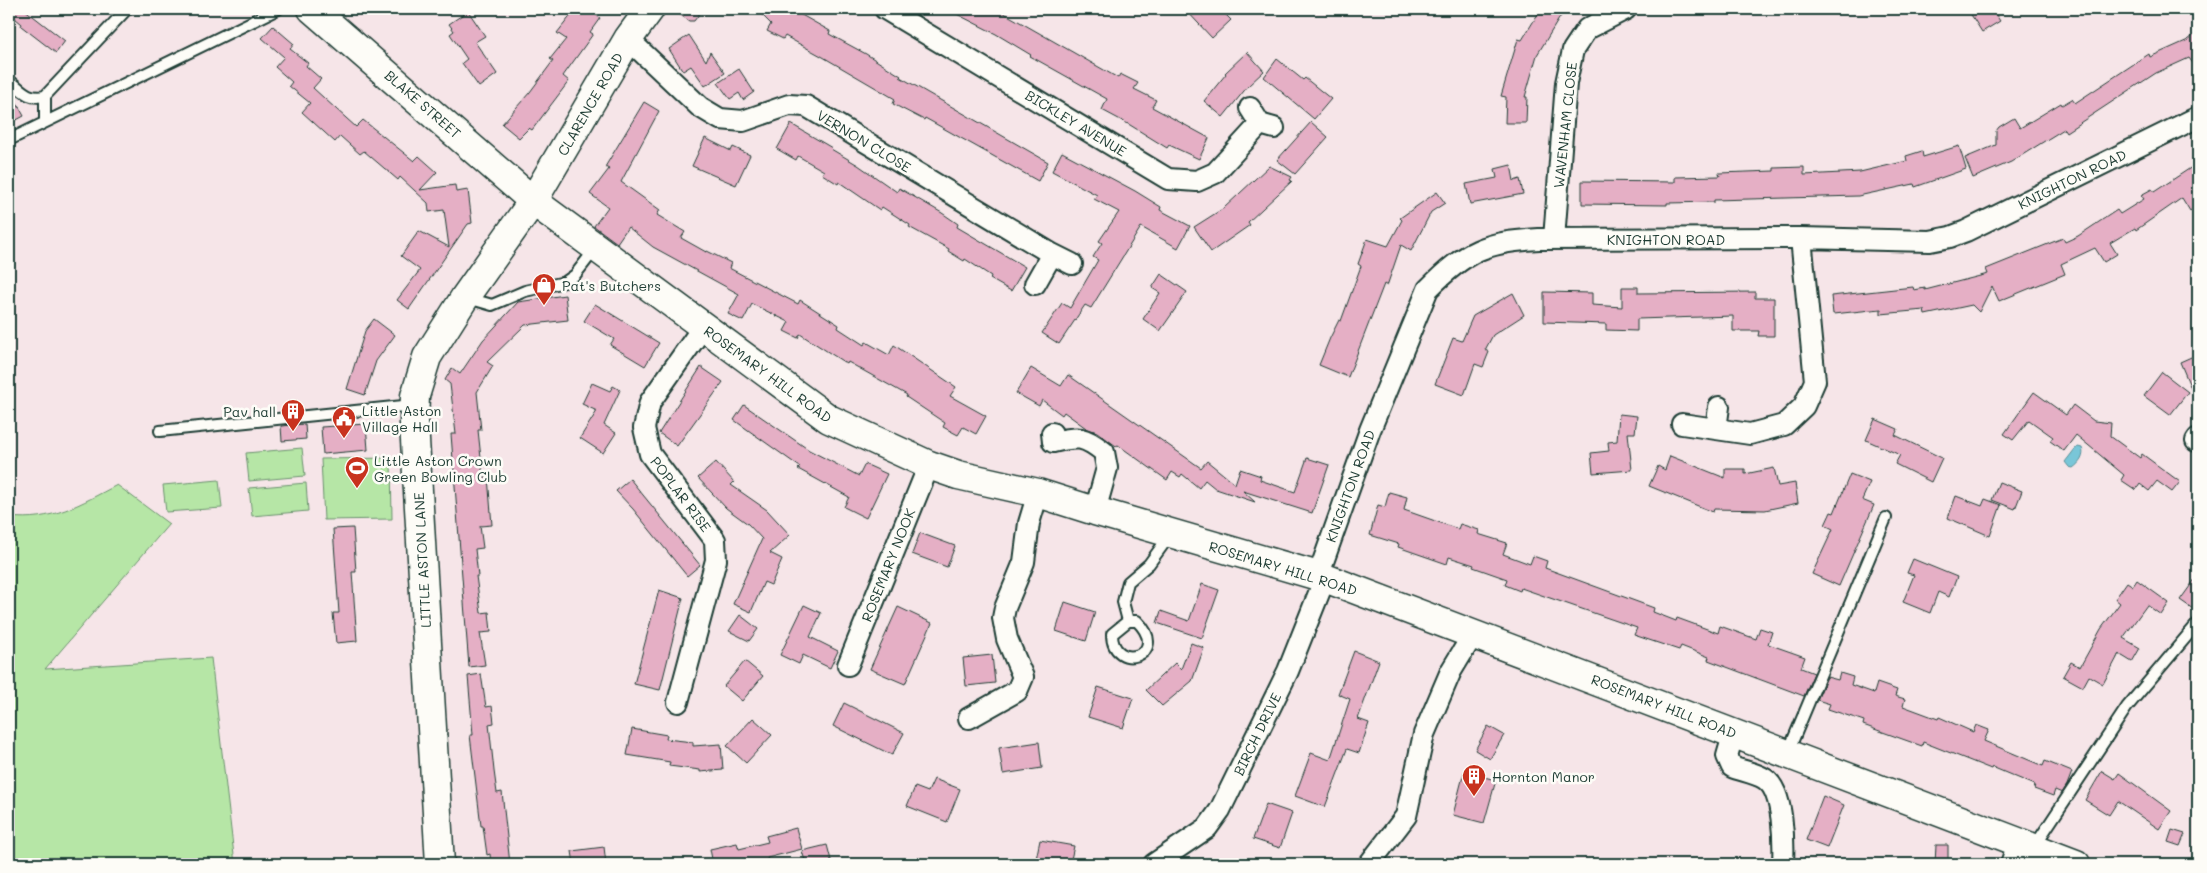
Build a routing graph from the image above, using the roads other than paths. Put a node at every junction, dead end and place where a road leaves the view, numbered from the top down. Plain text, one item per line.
1 (127, 9) edge
2 (278, 9) edge
3 (312, 9) edge
4 (650, 9) edge
5 (885, 9) edge
6 (1626, 9) edge
7 (628, 40) junction
8 (9, 80) edge
9 (45, 96) junction
10 (2198, 117) edge
11 (1262, 120) dead end
12 (45, 121) junction
13 (9, 140) edge
14 (534, 201) junction
15 (1800, 238) junction
16 (1554, 240) junction
17 (596, 248) junction
18 (1052, 254) junction
19 (1072, 264) dead end
20 (1036, 284) dead end
21 (466, 297) junction
22 (703, 327) junction
23 (414, 405) junction
24 (1719, 407) dead end
25 (1682, 424) dead end
26 (1716, 429) junction
27 (160, 431) dead end
28 (1052, 434) dead end
29 (929, 465) junction
30 (1038, 493) junction
31 (1095, 512) junction
32 (1886, 518) dead end
33 (1170, 534) junction
34 (1322, 577) junction
35 (1128, 621) dead end
36 (2198, 623) edge
37 (1474, 633) junction
38 (848, 665) dead end
39 (678, 702) dead end
40 (969, 718) dead end
41 (1734, 732) junction
42 (1787, 753) junction
43 (2021, 852) edge
44 (440, 864) edge
45 (1154, 864) edge
46 (1369, 864) edge
47 (1784, 864) edge
48 (2076, 864) edge

1 - 9 lane
2 - 12 lane
3 - 14 main road, BLAKE STREET
4 - 7 main road, CLARENCE ROAD
5 - 11 street, BICKLEY AVENUE
6 - 16 street, WAVENHAM CLOSE
7 - 14 main road, CLARENCE ROAD
7 - 18 street, VERNON CLOSE
8 - 9 lane
9 - 12 lane
10 - 15 street, KNIGHTON ROAD
12 - 13 lane
14 - 17 main road, ROSEMARY HILL ROAD
14 - 21 main road, LITTLE ASTON LANE
15 - 16 street, KNIGHTON ROAD
15 - 26 street
16 - 34 street, KNIGHTON ROAD
17 - 21 lane
17 - 22 main road, ROSEMARY HILL ROAD
18 - 19 street, VERNON CLOSE
18 - 20 street
21 - 23 main road, LITTLE ASTON LANE
22 - 29 main road, ROSEMARY HILL ROAD
22 - 39 street, POPLAR RISE
23 - 27 lane
23 - 44 main road, LITTLE ASTON LANE
24 - 26 street
25 - 26 street
28 - 31 street
29 - 30 main road, ROSEMARY HILL ROAD
29 - 38 street, ROSEMARY NOOK
30 - 31 main road, ROSEMARY HILL ROAD
30 - 40 street
31 - 33 main road, ROSEMARY HILL ROAD
32 - 42 lane
33 - 34 main road, ROSEMARY HILL ROAD
33 - 35 lane
34 - 37 main road, ROSEMARY HILL ROAD
34 - 45 street, BIRCH DRIVE
36 - 43 lane
37 - 41 main road, ROSEMARY HILL ROAD
37 - 46 street
41 - 42 main road, ROSEMARY HILL ROAD
41 - 47 street
42 - 43 main road, ROSEMARY HILL ROAD
43 - 48 main road, ROSEMARY HILL ROAD

